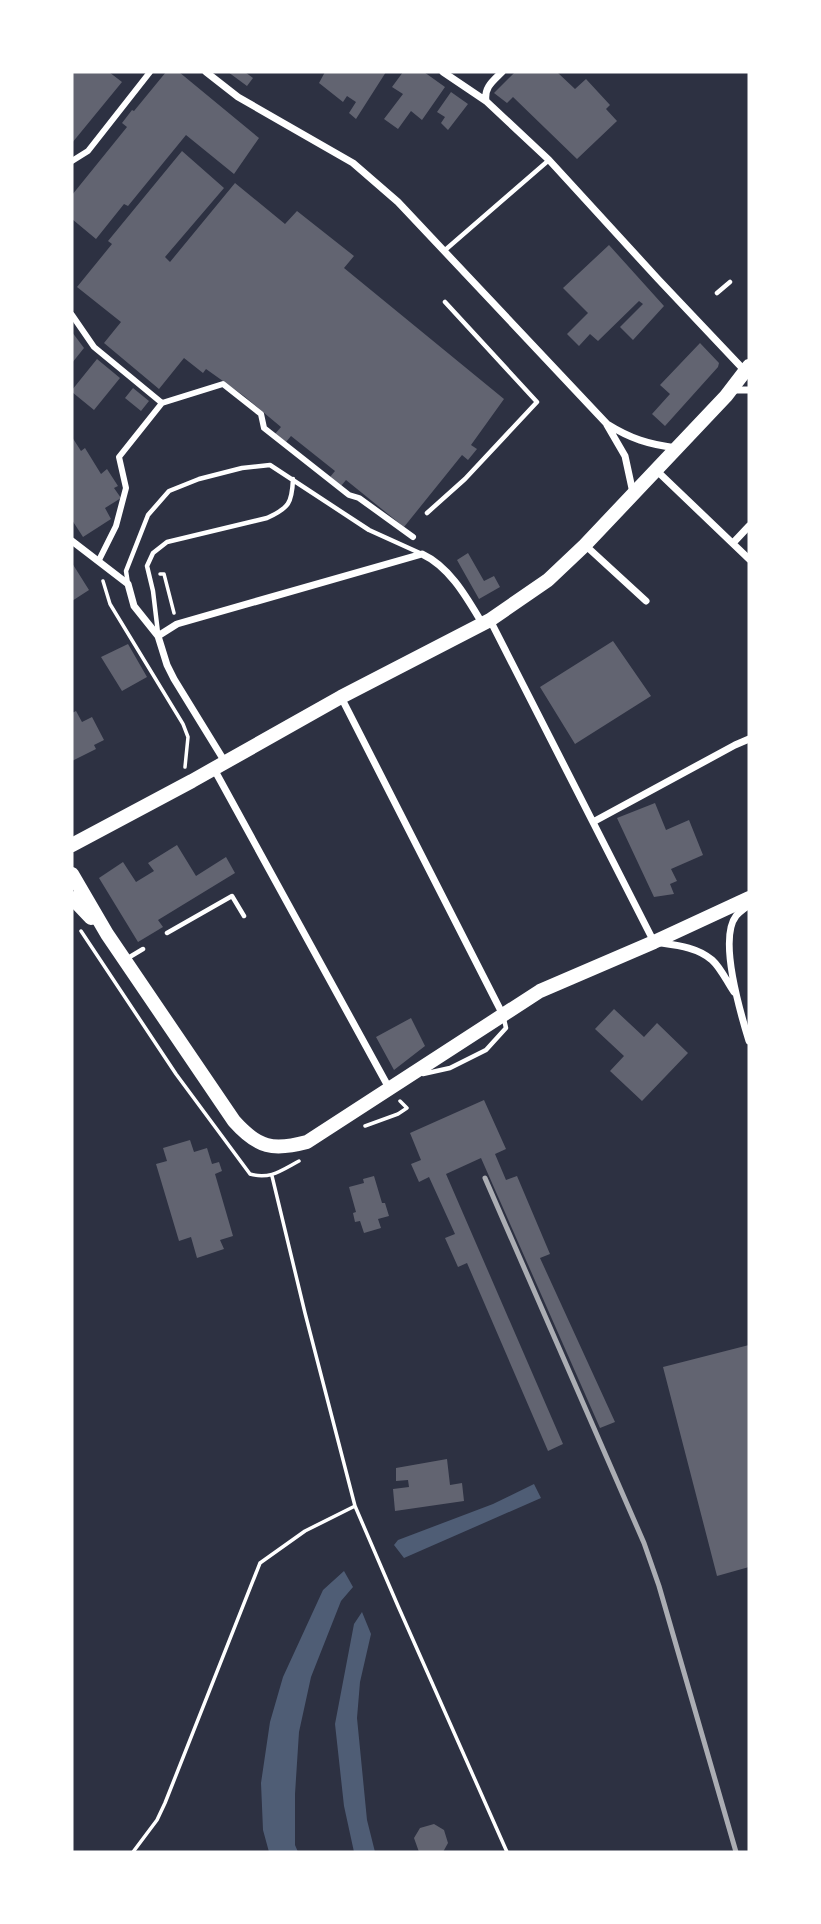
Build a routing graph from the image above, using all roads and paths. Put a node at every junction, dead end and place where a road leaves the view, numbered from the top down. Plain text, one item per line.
1 (150, 72) edge
2 (206, 72) edge
3 (443, 72) edge
4 (502, 72) edge
5 (486, 101) junction
6 (549, 160) junction
7 (72, 161) edge
8 (444, 251) junction
9 (730, 282) dead end
10 (717, 293) dead end
11 (445, 302) dead end
12 (72, 315) edge
13 (747, 368) edge
14 (731, 390) junction
15 (749, 390) edge
16 (162, 403) junction
17 (607, 424) junction
18 (676, 448) junction
19 (655, 470) junction
20 (293, 478) junction
21 (633, 493) junction
22 (427, 513) dead end
23 (749, 526) edge
24 (413, 537) dead end
25 (72, 541) edge
26 (733, 543) junction
27 (584, 545) junction
28 (422, 554) junction
29 (749, 559) edge
30 (99, 560) junction
31 (164, 574) dead end
32 (128, 584) junction
33 (646, 601) dead end
34 (486, 622) junction
35 (177, 624) junction
36 (158, 636) junction
37 (341, 697) junction
38 (749, 739) edge
39 (220, 765) junction
40 (185, 769) dead end
41 (593, 822) junction
42 (72, 845) edge
43 (72, 874) edge
44 (72, 898) edge
45 (749, 898) edge
46 (749, 905) edge
47 (244, 916) dead end
48 (75, 922) dead end
49 (167, 933) dead end
50 (107, 934) junction
51 (654, 942) junction
52 (143, 949) dead end
53 (124, 960) junction
54 (734, 992) junction
55 (503, 1015) junction
56 (749, 1041) edge
57 (176, 1074) dead end
58 (406, 1078) junction
59 (390, 1089) junction
60 (407, 1108) dead end
61 (363, 1126) dead end
62 (272, 1176) dead end
63 (355, 1506) junction
64 (133, 1852) edge
65 (507, 1852) edge

1 - 7 street
2 - 8 street
3 - 5 street
4 - 5 street
5 - 6 street
6 - 8 lane
6 - 13 street
8 - 17 street
9 - 10 lane
11 - 22 lane
12 - 16 street
13 - 14 main road
14 - 15 street
14 - 18 main road
16 - 24 street
16 - 30 street
17 - 18 street
17 - 21 street
18 - 19 main road
19 - 21 main road
19 - 26 street
20 - 28 lane
20 - 32 lane
20 - 36 lane
21 - 27 main road
23 - 26 street
25 - 30 street
26 - 29 street
27 - 33 street
27 - 34 main road
28 - 34 street
28 - 35 street
30 - 32 street
30 - 40 path
31 - 35 path
32 - 36 street
34 - 37 main road
34 - 41 street
35 - 36 street
36 - 39 street
37 - 39 main road
37 - 55 street
38 - 41 street
39 - 42 main road
39 - 59 street
41 - 51 street
43 - 50 main road
44 - 50 main road
45 - 51 main road
46 - 54 street
47 - 49 lane
48 - 57 path
50 - 53 main road
51 - 54 street
51 - 55 main road
52 - 53 lane
53 - 59 main road
54 - 56 street
55 - 58 main road
55 - 58 lane
58 - 59 main road
60 - 61 path
62 - 63 path
63 - 64 path
63 - 65 path

